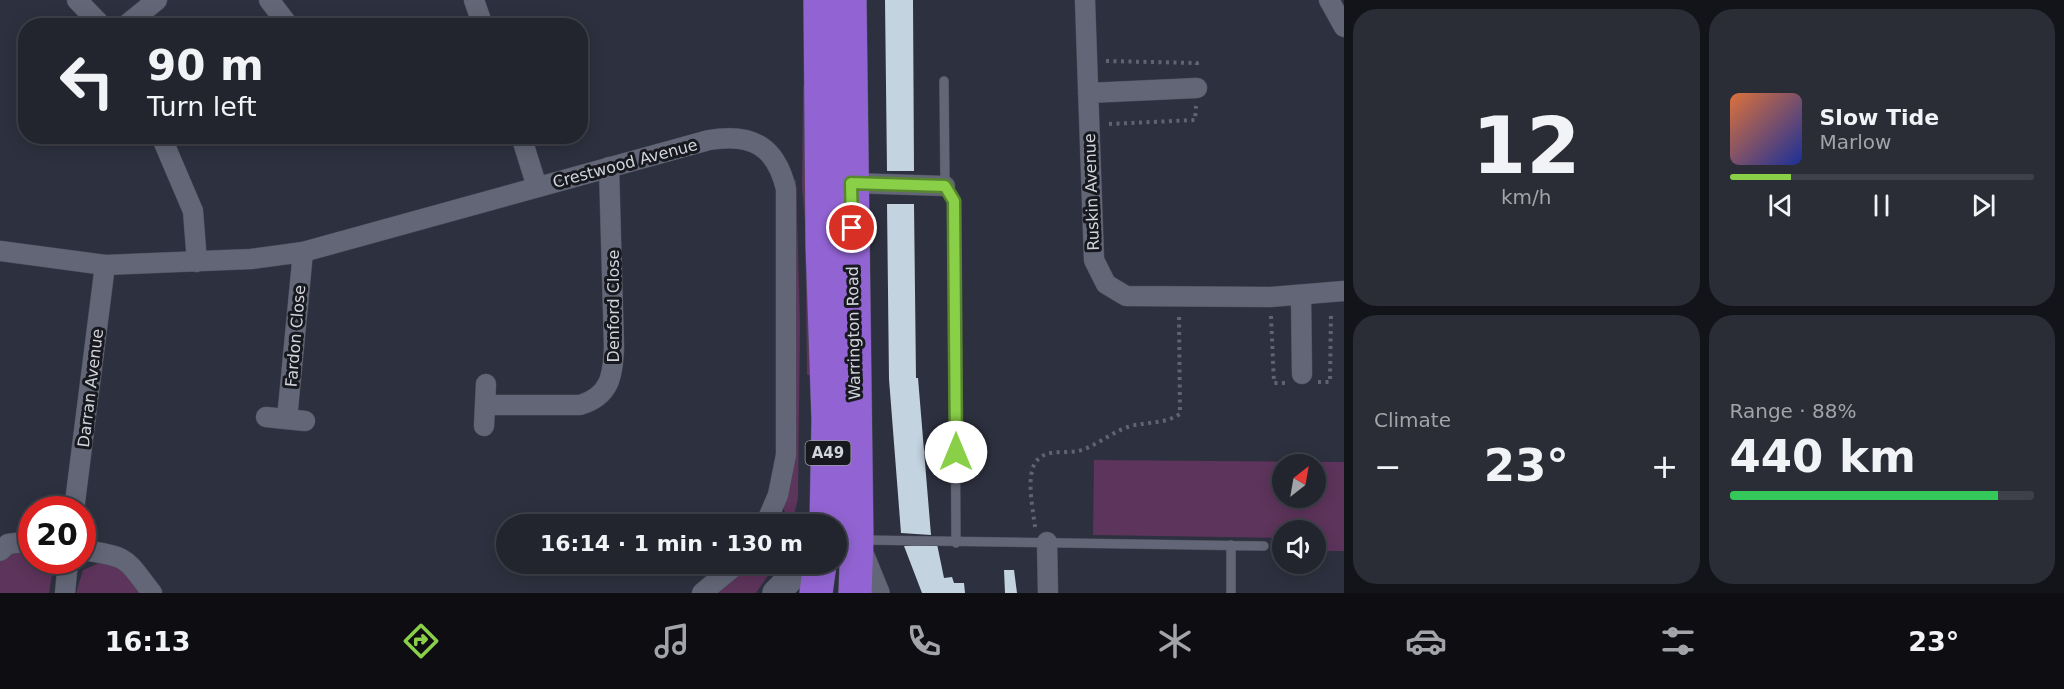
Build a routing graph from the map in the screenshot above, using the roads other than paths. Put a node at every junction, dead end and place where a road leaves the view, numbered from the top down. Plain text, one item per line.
1 (77, 0) edge
2 (157, 0) edge
3 (269, 0) edge
4 (820, 0) edge
5 (850, 0) edge
6 (1085, 0) edge
7 (1329, 0) edge
8 (481, 2) edge
9 (94, 18) edge
10 (135, 18) edge
11 (283, 18) edge
12 (482, 18) edge
13 (1344, 27) edge
14 (944, 81) dead end
15 (1197, 88) dead end
16 (1088, 93) junction
17 (164, 144) edge
18 (524, 144) edge
19 (609, 167) junction
20 (851, 183) junction
21 (945, 186) junction
22 (537, 187) junction
23 (0, 251) edge
24 (303, 252) junction
25 (197, 262) junction
26 (105, 265) junction
27 (1344, 291) edge
28 (1301, 295) junction
29 (1302, 374) dead end
30 (486, 384) dead end
31 (486, 405) junction
32 (266, 417) dead end
33 (484, 426) dead end
34 (76, 496) edge
35 (770, 514) edge
36 (825, 514) edge
37 (18, 543) edge
38 (956, 543) junction
39 (1041, 543) junction
40 (857, 544) junction
41 (1232, 545) junction
42 (1264, 546) dead end
43 (0, 551) edge
44 (96, 553) edge
45 (67, 574) edge
46 (724, 574) edge
47 (795, 574) edge
48 (819, 574) edge
49 (65, 593) edge
50 (152, 593) edge
51 (702, 593) edge
52 (776, 593) edge
53 (816, 593) edge
54 (855, 593) edge
55 (876, 593) edge
56 (1048, 593) edge
57 (1231, 593) edge

1 - 9 street
2 - 10 street
3 - 11 street
4 - 36 highway, Warrington Road / A49
5 - 20 highway, Warrington Road / A49
6 - 16 street, Ruskin Avenue
7 - 13 street
8 - 12 street
14 - 21 lane
15 - 16 street
16 - 28 street, Ruskin Avenue
17 - 25 street
18 - 22 street
19 - 22 street, Crestwood Avenue
19 - 31 street, Denford Close
19 - 35 street, Crestwood Avenue
20 - 21 street
20 - 40 highway, Warrington Road / A49
21 - 38 lane
22 - 24 street, Crestwood Avenue
23 - 26 street, Crestwood Avenue
24 - 25 street, Crestwood Avenue
24 - 32 street, Fardon Close
25 - 26 street, Crestwood Avenue
26 - 34 street, Darran Avenue
27 - 28 street, Ruskin Avenue
28 - 29 street
30 - 31 street
31 - 33 street
37 - 43 street
38 - 39 lane
38 - 40 lane
39 - 41 lane
39 - 56 street
40 - 54 highway, Warrington Road / A49
40 - 55 main road
41 - 42 lane
41 - 57 lane
44 - 50 street
45 - 49 street
46 - 51 street
47 - 52 main road
48 - 53 highway

